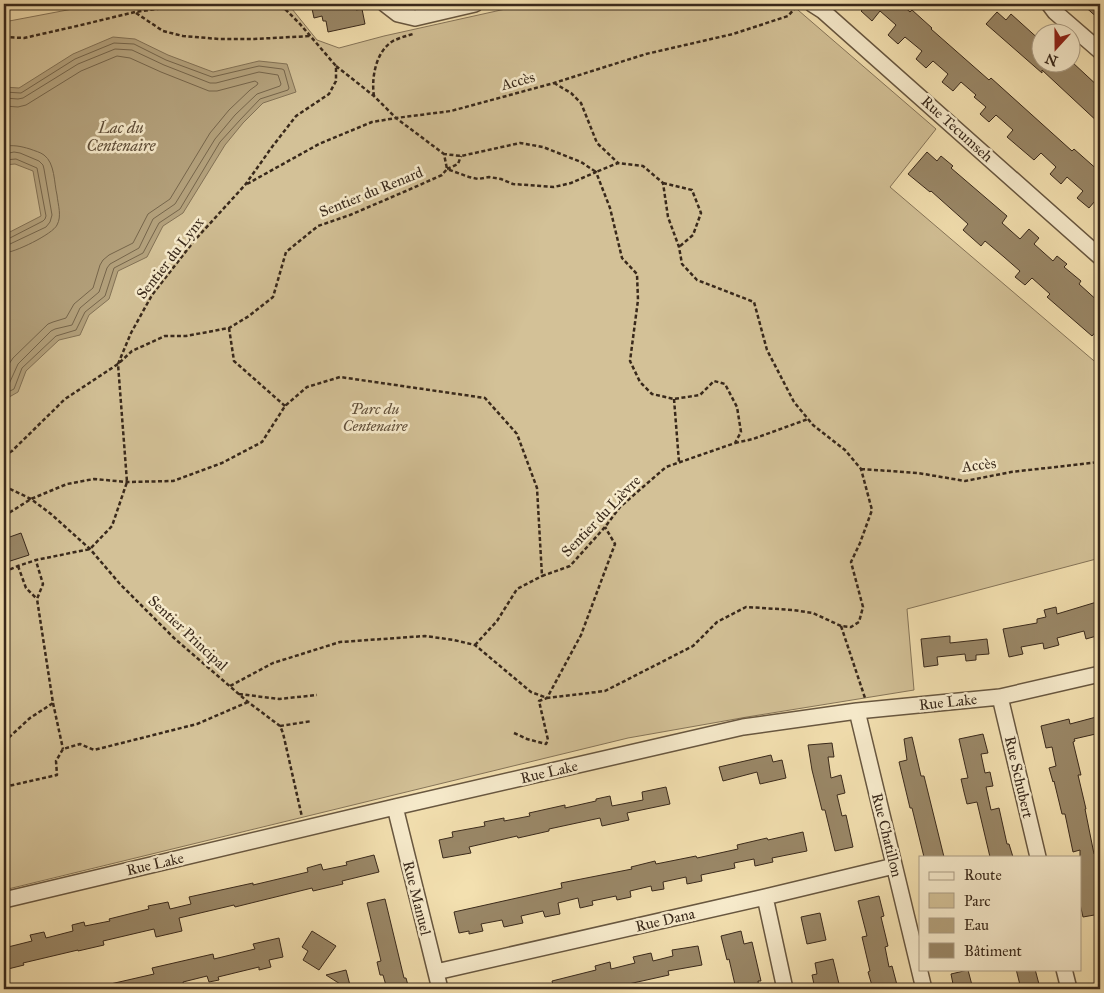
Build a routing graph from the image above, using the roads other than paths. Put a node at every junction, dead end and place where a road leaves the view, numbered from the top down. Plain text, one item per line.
1 (385, 4) edge
2 (475, 4) edge
3 (1049, 4) edge
4 (821, 6) edge
5 (1100, 51) edge
6 (1100, 257) edge
7 (1100, 674) edge
8 (1000, 697) junction
9 (863, 710) junction
10 (395, 807) junction
11 (1038, 856) edge
12 (894, 866) junction
13 (765, 897) junction
14 (4, 900) edge
15 (919, 968) edge
16 (919, 970) edge
17 (1064, 970) edge
18 (436, 972) junction
19 (440, 989) edge
20 (785, 989) edge
21 (924, 989) edge
22 (1069, 989) edge

1 - 2 street
3 - 5 street
4 - 6 street, Rue Tecumseh
7 - 8 street, Rue Lake
8 - 9 street, Rue Lake
8 - 11 street, Rue Schubert
9 - 10 street, Rue Lake
9 - 12 street, Rue Chatillon
10 - 14 street, Rue Lake
10 - 18 street, Rue Manuel
12 - 13 street, Rue Dana
12 - 15 street, Rue Chatillon
13 - 18 street, Rue Dana
13 - 20 street
16 - 21 street, Rue Chatillon
17 - 22 street
18 - 19 street, Rue Manuel

